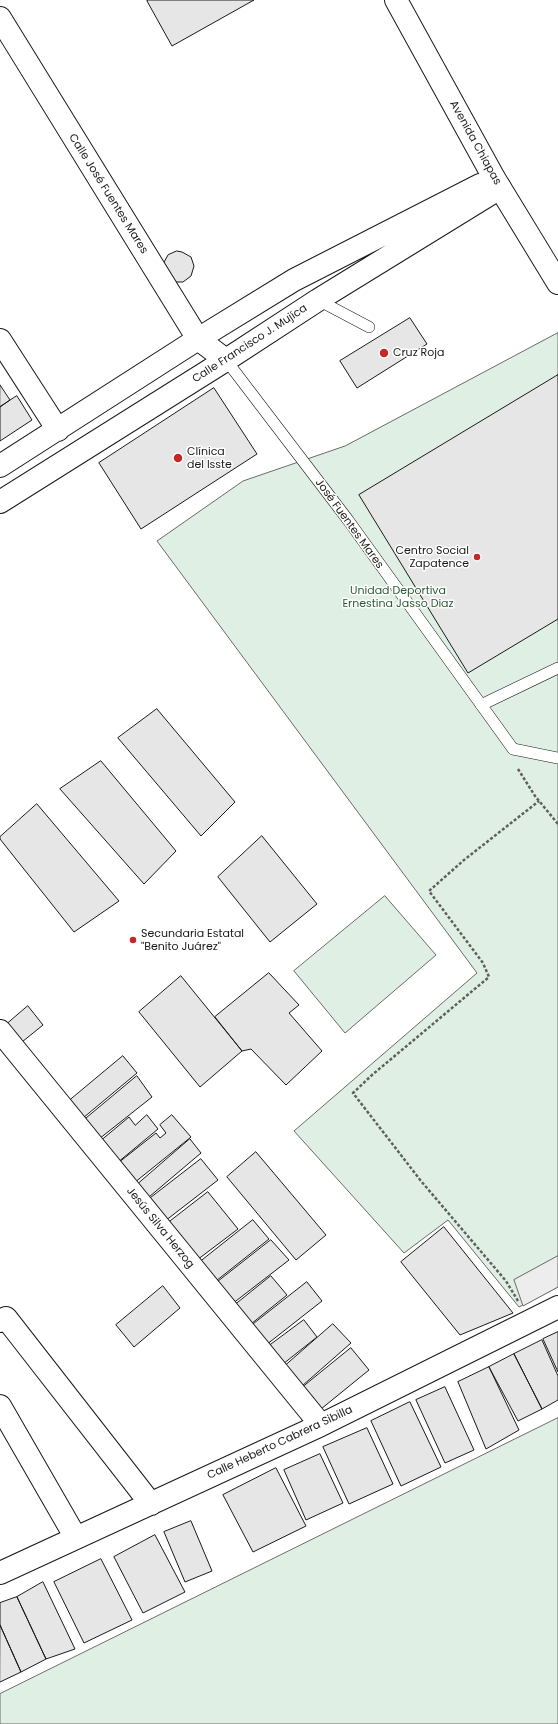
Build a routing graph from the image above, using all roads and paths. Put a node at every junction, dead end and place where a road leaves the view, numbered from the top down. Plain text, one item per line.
1 (396, 0) edge
2 (0, 18) edge
3 (497, 183) junction
4 (558, 282) edge
5 (318, 300) junction
6 (369, 327) dead end
7 (198, 339) junction
8 (0, 340) edge
9 (226, 360) junction
10 (58, 430) junction
11 (0, 466) edge
12 (0, 502) edge
13 (558, 668) edge
14 (482, 705) junction
15 (558, 758) edge
16 (539, 801) dead end
17 (0, 1031) edge
18 (558, 1307) edge
19 (0, 1321) edge
20 (530, 1321) junction
21 (0, 1406) edge
22 (321, 1425) junction
23 (151, 1504) junction
24 (76, 1538) junction
25 (0, 1573) edge

1 - 3 street, Avenida Chiapas
2 - 7 street, Calle José Fuentes Mares
3 - 4 street, Avenida Chiapas
3 - 5 street, Calle Francisco J. Mujíca
3 - 7 street
5 - 6 lane
5 - 9 street, Calle Francisco J. Mujíca
7 - 9 street, Calle José Fuentes Mares
7 - 10 street
8 - 10 street
9 - 12 street, Calle Francisco J. Mujíca
9 - 14 lane, José Fuentes Mares
10 - 11 street
13 - 14 lane
14 - 15 lane, José Fuentes Mares
16 - 20 path
17 - 22 street, Jesús Silva Herzog
18 - 20 street, Calle Heberto Cabrera Sibilla
19 - 23 street
20 - 22 street, Calle Heberto Cabrera Sibilla
21 - 24 street
22 - 23 street, Calle Heberto Cabrera Sibilla
23 - 24 street, Calle Heberto Cabrera Sibilla
24 - 25 street, Calle Heberto Cabrera Sibilla

